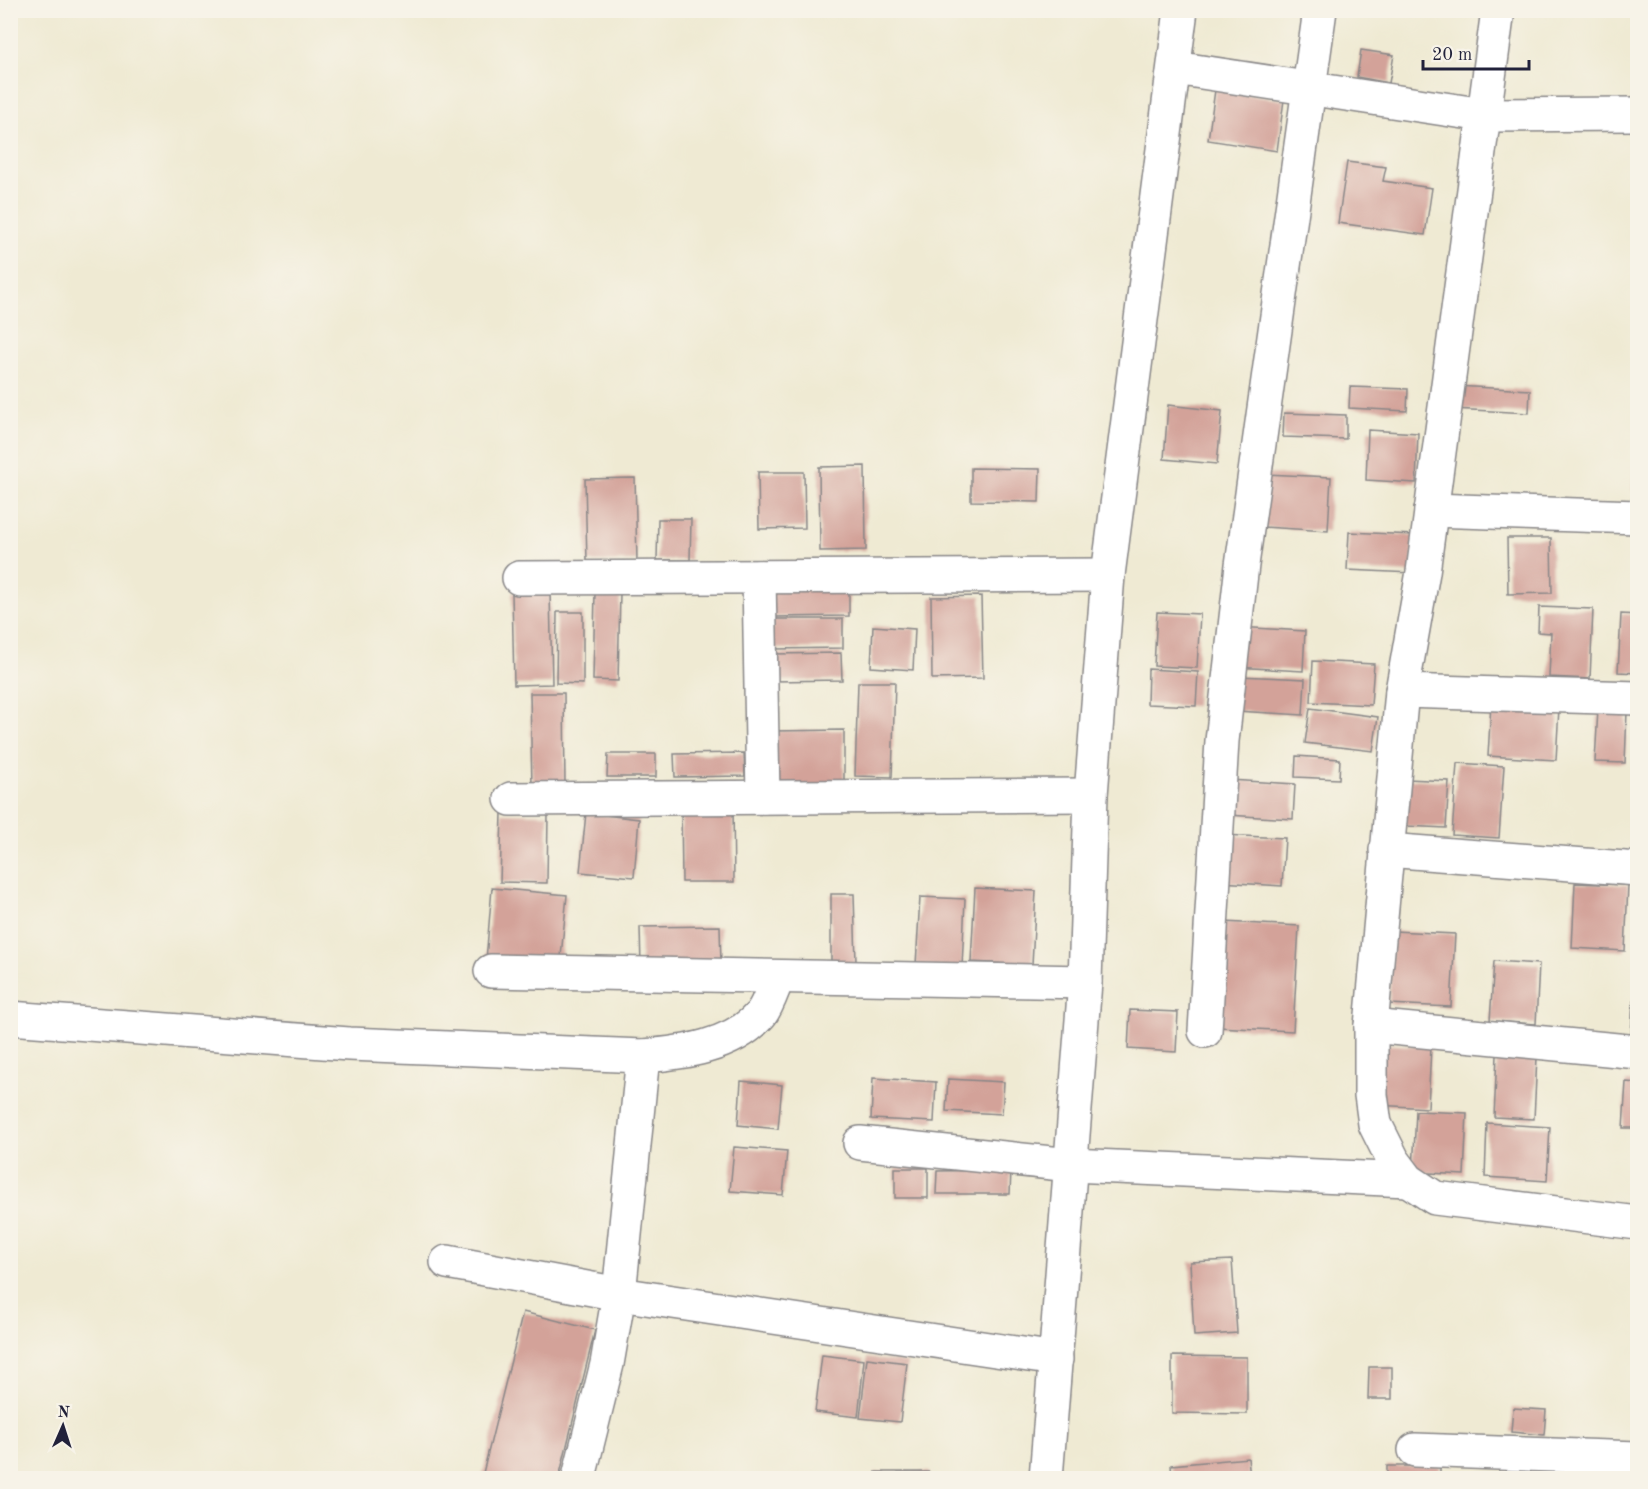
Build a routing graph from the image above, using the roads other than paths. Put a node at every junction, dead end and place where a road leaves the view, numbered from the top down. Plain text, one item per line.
1 (1181, 10) edge
2 (1320, 10) edge
3 (1498, 10) edge
4 (1175, 68) junction
5 (1311, 88) junction
6 (1638, 114) edge
7 (1484, 115) junction
8 (1431, 510) junction
9 (1638, 517) edge
10 (1108, 575) junction
11 (759, 577) junction
12 (519, 578) dead end
13 (1402, 691) junction
14 (1638, 698) edge
15 (1091, 795) junction
16 (763, 797) junction
17 (511, 799) dead end
18 (1386, 850) junction
19 (1638, 869) edge
20 (491, 970) dead end
21 (778, 977) junction
22 (1085, 982) junction
23 (10, 1018) edge
24 (1371, 1026) junction
25 (1205, 1031) dead end
26 (1638, 1052) edge
27 (643, 1056) junction
28 (860, 1143) dead end
29 (1071, 1165) junction
30 (1408, 1180) junction
31 (1638, 1223) edge
32 (447, 1262) dead end
33 (619, 1294) junction
34 (1056, 1359) junction
35 (1415, 1449) dead end
36 (1638, 1458) edge
37 (580, 1473) dead end
38 (1047, 1479) edge

1 - 4 street
2 - 5 street
3 - 7 street
4 - 5 street
4 - 10 street
5 - 7 street
5 - 25 street
6 - 7 street
7 - 8 street
8 - 9 street
8 - 13 street
10 - 11 street
10 - 15 street
11 - 12 street
11 - 16 street
13 - 14 street
13 - 18 street
15 - 16 street
15 - 22 street
16 - 17 street
18 - 19 street
18 - 24 street
20 - 21 street
21 - 22 street
21 - 27 street
22 - 29 street
23 - 27 street
24 - 26 street
24 - 30 street
27 - 33 street
28 - 29 street
29 - 30 street
29 - 34 street
30 - 31 street
32 - 33 street
33 - 34 street
33 - 37 street
34 - 38 street
35 - 36 street

